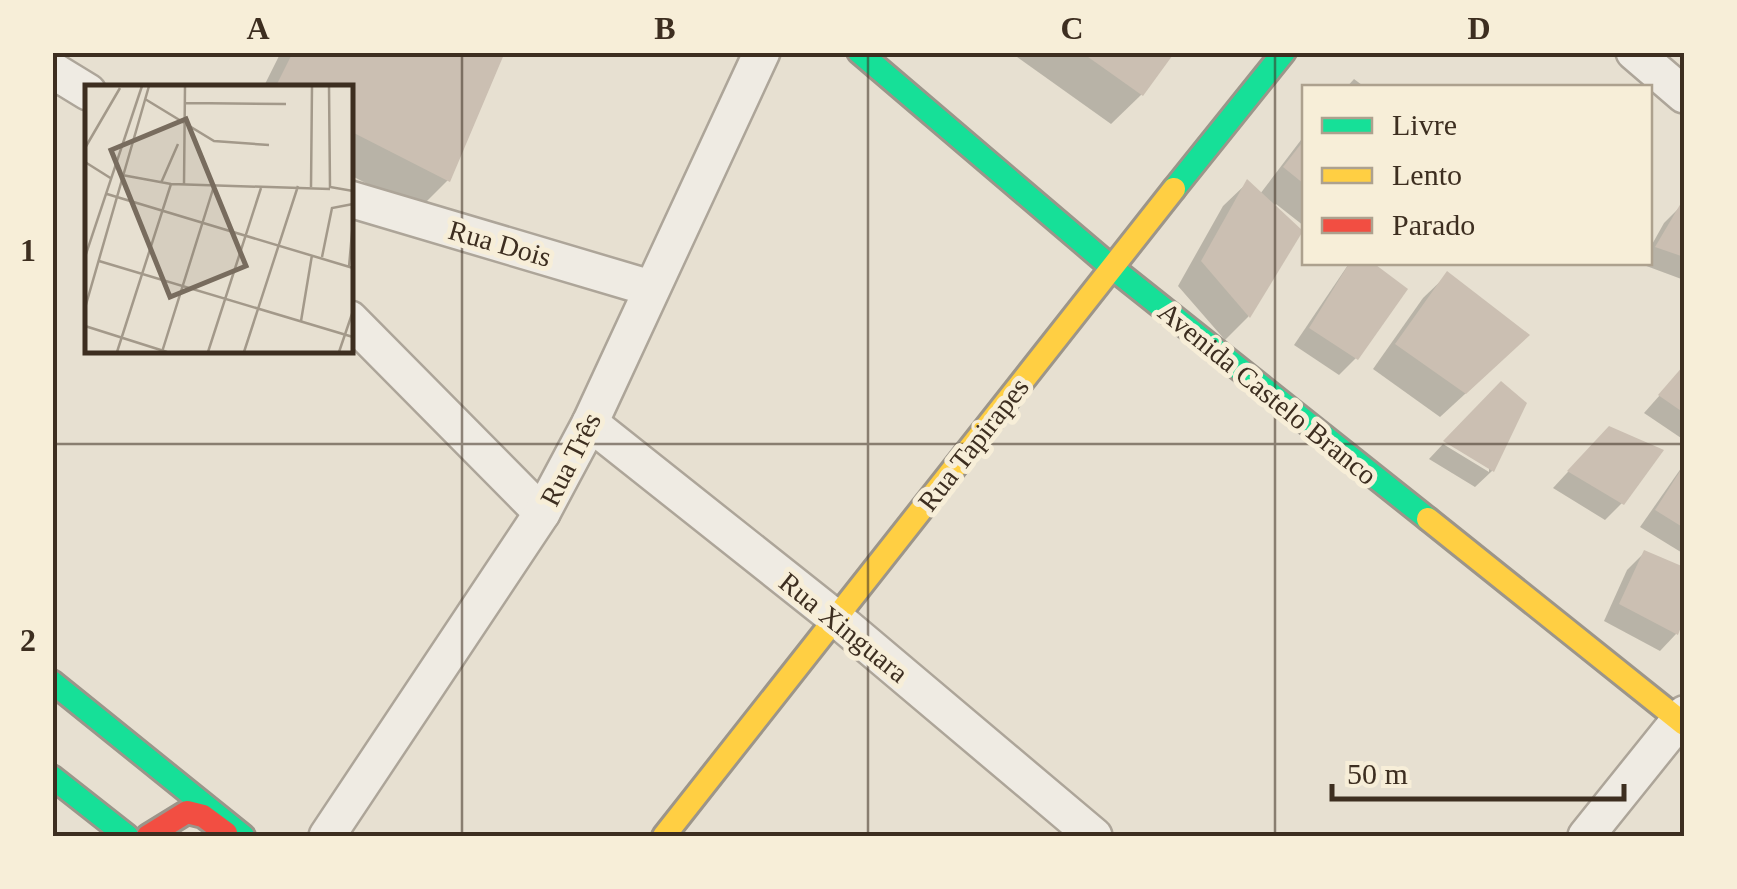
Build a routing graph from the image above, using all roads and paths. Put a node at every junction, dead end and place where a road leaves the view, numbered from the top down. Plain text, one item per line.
1 (762, 52) edge
2 (859, 52) edge
3 (1284, 52) edge
4 (1634, 52) edge
5 (52, 70) edge
6 (85, 90) edge
7 (1684, 96) edge
8 (352, 200) edge
9 (1110, 266) junction
10 (650, 288) junction
11 (352, 321) edge
12 (590, 423) junction
13 (542, 512) junction
14 (838, 620) junction
15 (52, 682) edge
16 (1683, 720) edge
17 (52, 777) edge
18 (127, 836) edge
19 (148, 836) edge
20 (230, 836) edge
21 (243, 836) edge
22 (327, 836) edge
23 (664, 836) edge
24 (1094, 836) edge
25 (1586, 836) edge

1 - 10 street, Rua Três
2 - 9 street, Avenida Castelo Branco
3 - 9 street, Rua Tapirapes
4 - 7 street
5 - 6 street
8 - 10 street, Rua Dois
9 - 14 street, Rua Tapirapes
9 - 16 street, Avenida Castelo Branco
10 - 12 street, Rua Três
11 - 13 street
12 - 13 street, Rua Três
12 - 14 street, Rua Xinguara
13 - 22 street, Rua Três
14 - 23 street, Rua Tapirapes
14 - 24 street, Rua Xinguara
15 - 21 street
16 - 25 street
17 - 18 street
19 - 20 street

